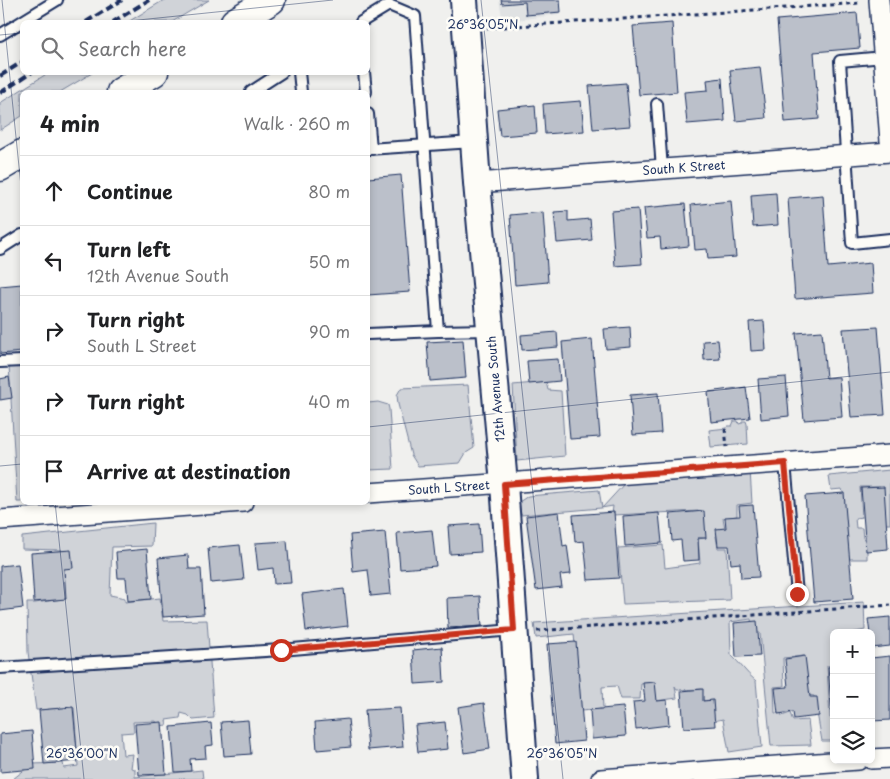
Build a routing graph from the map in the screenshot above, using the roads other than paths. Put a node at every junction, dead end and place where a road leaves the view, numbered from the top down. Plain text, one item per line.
1 (57, 0) edge
2 (271, 0) edge
3 (464, 0) edge
4 (871, 2) edge
5 (46, 3) edge
6 (22, 20) edge
7 (238, 20) edge
8 (364, 20) edge
9 (20, 21) edge
10 (0, 35) edge
11 (884, 57) junction
12 (149, 75) edge
13 (277, 75) edge
14 (299, 75) edge
15 (364, 75) edge
16 (124, 90) edge
17 (254, 90) edge
18 (301, 90) edge
19 (366, 90) edge
20 (657, 104) dead end
21 (474, 142) junction
22 (890, 142) edge
23 (424, 145) junction
24 (370, 149) edge
25 (890, 152) edge
26 (20, 155) edge
27 (845, 155) junction
28 (0, 167) edge
29 (662, 169) junction
30 (478, 183) junction
31 (20, 236) edge
32 (890, 239) edge
33 (0, 249) edge
34 (490, 330) junction
35 (438, 331) junction
36 (370, 334) edge
37 (20, 361) edge
38 (0, 362) edge
39 (890, 455) edge
40 (785, 463) junction
41 (504, 484) junction
42 (370, 494) edge
43 (164, 505) edge
44 (85, 508) edge
45 (0, 520) edge
46 (797, 594) dead end
47 (523, 631) junction
48 (0, 668) edge
49 (890, 758) edge
50 (875, 759) edge
51 (830, 762) edge
52 (525, 779) edge
53 (601, 779) edge

1 - 5 lane
2 - 7 main road
3 - 21 street, 12th Avenue South
4 - 11 street
5 - 6 lane
8 - 23 lane
9 - 10 lane
11 - 22 street
11 - 27 lane
12 - 16 main road
13 - 17 lane
14 - 18 lane
15 - 19 lane
20 - 29 lane
21 - 23 lane
21 - 30 street, 12th Avenue South
23 - 24 lane
23 - 35 lane
25 - 27 street, South K Street
26 - 28 main road
27 - 29 street, South K Street
27 - 32 lane
29 - 30 street, South K Street
30 - 34 street, 12th Avenue South
31 - 33 lane
34 - 35 lane
34 - 41 street, 12th Avenue South
35 - 36 lane
37 - 38 lane
39 - 40 street, South L Street
40 - 41 street, South L Street
40 - 46 lane
41 - 42 street, South L Street
41 - 47 street, 12th Avenue South
43 - 44 street
44 - 45 street
47 - 48 lane
47 - 52 street, 12th Avenue South
49 - 50 street
51 - 53 street

